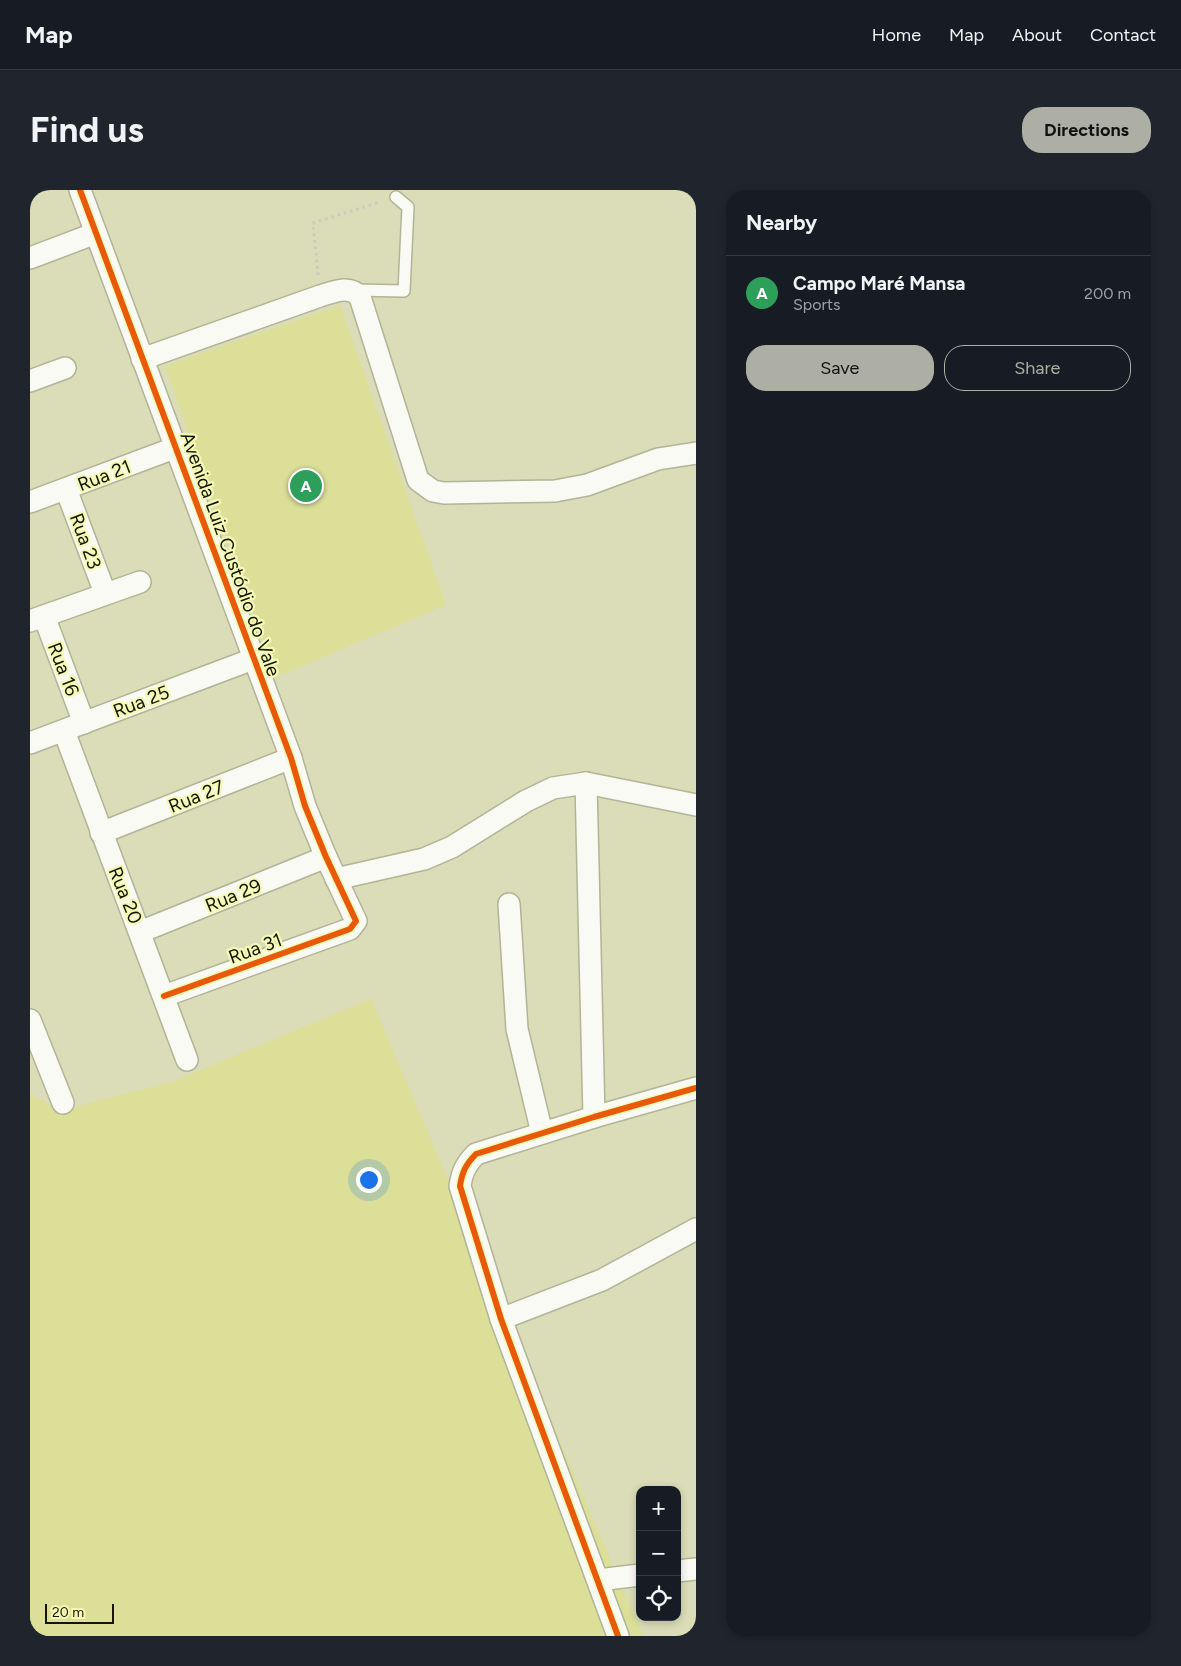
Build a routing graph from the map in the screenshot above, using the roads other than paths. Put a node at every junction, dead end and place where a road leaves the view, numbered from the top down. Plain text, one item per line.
1 (80, 190) edge
2 (396, 197) road end
3 (96, 234) junction
4 (30, 258) edge
5 (347, 290) junction
6 (142, 359) junction
7 (65, 368) dead end
8 (30, 381) edge
9 (177, 447) junction
10 (696, 453) edge
11 (66, 489) junction
12 (30, 502) edge
13 (140, 582) dead end
14 (105, 593) junction
15 (37, 618) edge
16 (253, 659) junction
17 (84, 723) junction
18 (64, 731) junction
19 (30, 743) edge
20 (291, 758) junction
21 (586, 783) junction
22 (696, 805) edge
23 (101, 834) junction
24 (326, 857) junction
25 (336, 879) junction
26 (509, 904) dead end
27 (354, 925) joint
28 (140, 932) junction
29 (164, 996) junction
30 (30, 1020) edge
31 (187, 1060) dead end
32 (696, 1088) edge
33 (63, 1104) dead end
34 (594, 1117) junction
35 (542, 1133) junction
36 (696, 1229) edge
37 (501, 1319) junction
38 (696, 1569) edge
39 (681, 1571) edge
40 (636, 1575) edge
41 (598, 1580) junction
42 (618, 1636) edge

1 - 3 street, Avenida Luiz Custódio do Vale
2 - 5 lane
3 - 4 street
3 - 6 street, Avenida Luiz Custódio do Vale
5 - 6 street
5 - 10 street
6 - 9 street, Avenida Luiz Custódio do Vale
7 - 8 street
9 - 11 street, Rua 21
9 - 16 street, Avenida Luiz Custódio do Vale
11 - 12 street, Rua 21
11 - 14 street, Rua 23
13 - 14 street, Rua 23
14 - 15 street, Rua 23
15 - 17 street, Rua 16
16 - 17 street, Rua 25
16 - 20 street, Avenida Luiz Custódio do Vale
17 - 18 street, Rua 25
18 - 19 street, Rua 25
18 - 23 street, Rua 20
20 - 23 street, Rua 27
20 - 24 street, Avenida Luiz Custódio do Vale
21 - 22 street
21 - 25 street
21 - 34 street
23 - 28 street, Rua 20
24 - 25 street, Avenida Luiz Custódio do Vale
24 - 28 street, Rua 29
25 - 27 street, Avenida Luiz Custódio do Vale
26 - 35 street
27 - 29 street, Rua 31
28 - 29 street, Rua 20
29 - 31 street, Rua 20
30 - 33 street
32 - 34 street
34 - 35 street
35 - 37 street
36 - 37 street
37 - 41 street
38 - 39 street
40 - 41 street
41 - 42 street

